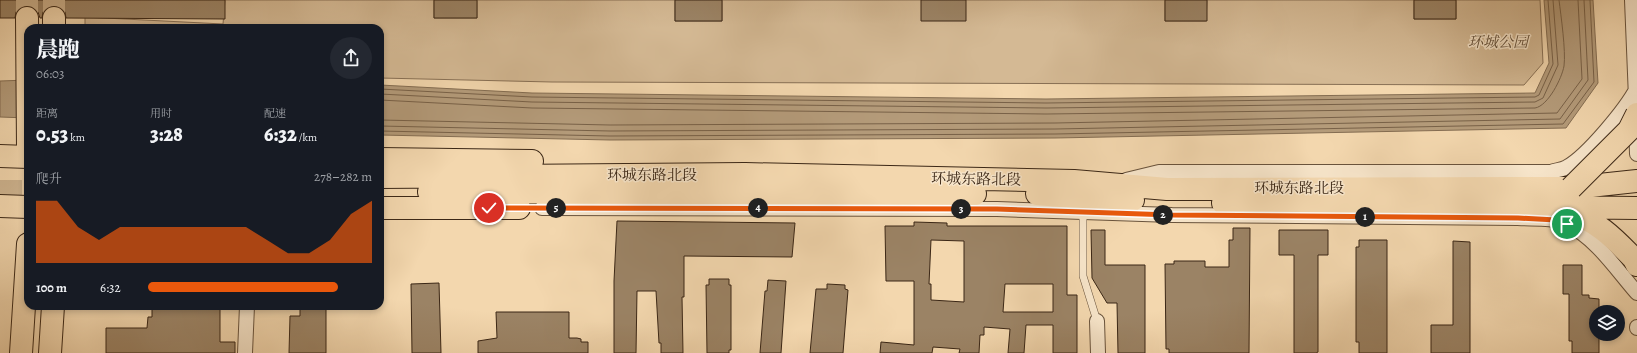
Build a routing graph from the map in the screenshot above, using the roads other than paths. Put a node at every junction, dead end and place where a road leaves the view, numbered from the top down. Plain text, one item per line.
1 (1632, 0) edge
2 (27, 18) tunnel mouth
3 (27, 24) edge
4 (1636, 89) edge
5 (1637, 114) edge
6 (1637, 154) edge
7 (0, 156) edge
8 (24, 157) edge
9 (384, 160) edge
10 (384, 177) edge
11 (1637, 181) edge
12 (636, 184) junction
13 (1571, 188) junction
14 (384, 192) edge
15 (1116, 192) junction
16 (1300, 195) junction
17 (0, 206) edge
18 (24, 207) edge
19 (1549, 207) junction
20 (384, 208) edge
21 (542, 208) junction
22 (1637, 208) edge
23 (1083, 212) junction
24 (1172, 215) junction
25 (1637, 265) edge
26 (1637, 293) edge
27 (24, 298) edge
28 (53, 310) edge
29 (247, 310) edge
30 (1097, 321) joint
31 (20, 353) edge
32 (50, 353) edge
33 (245, 353) edge
34 (1098, 353) edge

1 - 4 street
2 - 3 main road
4 - 6 street, bridge
4 - 16 street
5 - 13 main road, bridge
7 - 8 main road
9 - 12 main road
10 - 12 main road, 环城东路北段
11 - 13 main road, 环城东路北段
12 - 14 main road, 环城东路北段
12 - 15 main road, 环城东路北段
12 - 21 main road
13 - 16 main road, 环城东路北段
15 - 16 main road, 环城东路北段
15 - 16 street
15 - 24 street
16 - 19 main road, 环城东路北段
16 - 24 street
16 - 26 street
17 - 18 main road
19 - 22 main road
19 - 25 main road
20 - 21 main road
21 - 23 street
23 - 24 street
23 - 30 lane
27 - 31 main road
28 - 32 main road
29 - 33 street
30 - 34 street

